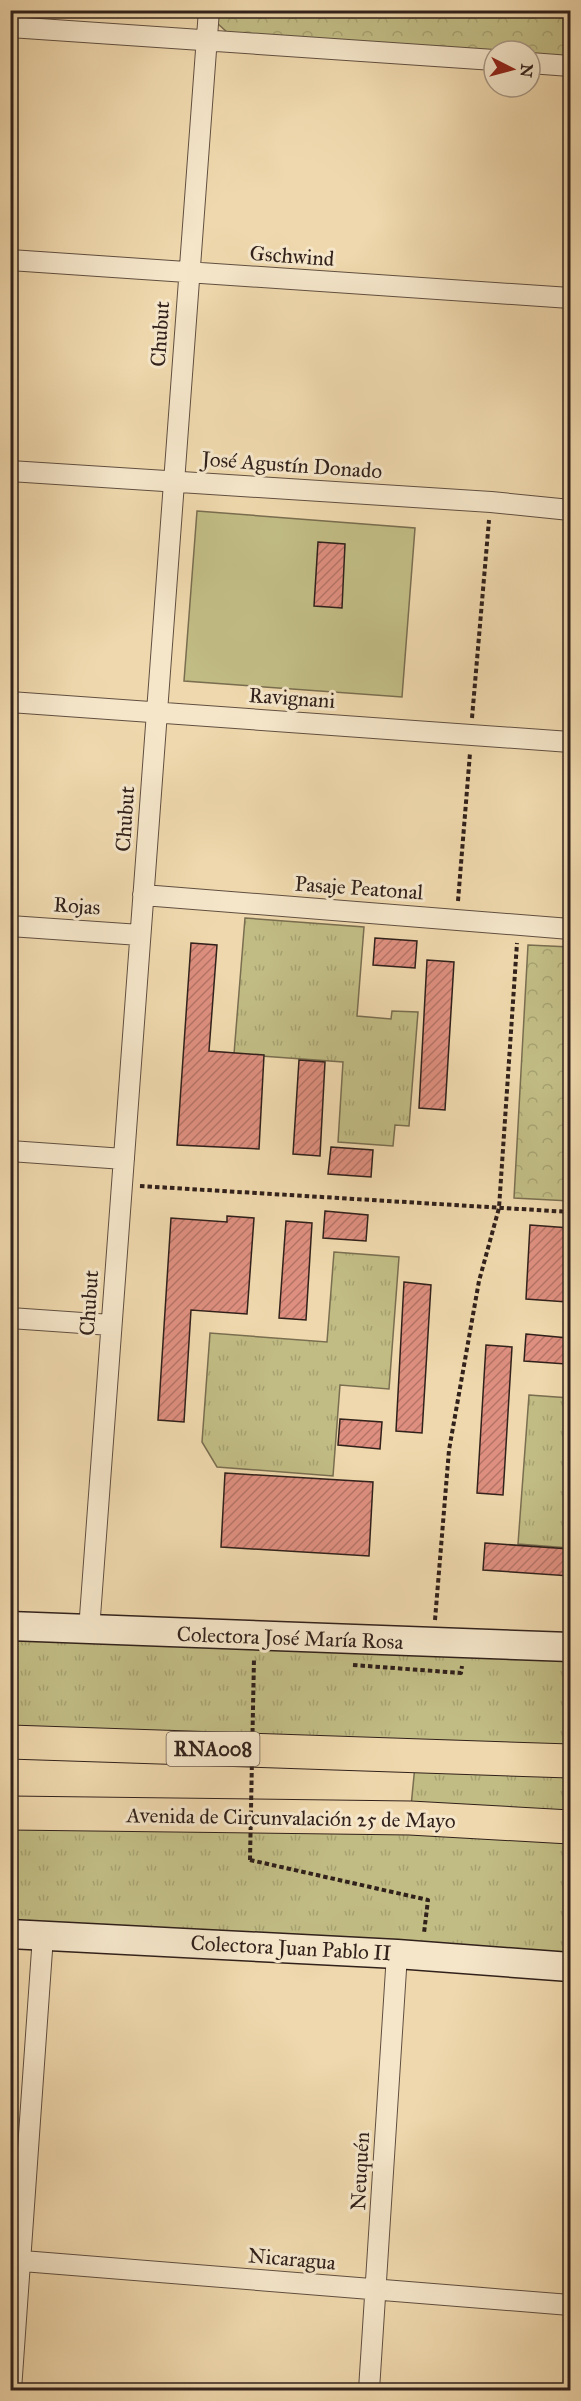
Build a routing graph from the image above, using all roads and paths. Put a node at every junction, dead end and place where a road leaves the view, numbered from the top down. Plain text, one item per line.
1 (209, 10) edge
2 (10, 27) edge
3 (206, 40) junction
4 (482, 59) edge
5 (542, 64) edge
6 (570, 66) edge
7 (10, 260) edge
8 (189, 274) junction
9 (570, 298) edge
10 (10, 471) edge
11 (174, 482) junction
12 (491, 502) junction
13 (570, 510) edge
14 (10, 702) edge
15 (156, 712) junction
16 (471, 735) junction
17 (570, 742) edge
18 (143, 895) junction
19 (456, 919) junction
20 (518, 925) junction
21 (10, 926) edge
22 (570, 929) edge
23 (140, 935) junction
24 (10, 1151) edge
25 (124, 1159) junction
26 (122, 1185) junction
27 (499, 1208) junction
28 (570, 1212) edge
29 (10, 1317) edge
30 (111, 1325) junction
31 (10, 1626) edge
32 (89, 1630) junction
33 (434, 1643) junction
34 (570, 1647) edge
35 (265, 1659) dead end
36 (346, 1665) dead end
37 (461, 1673) dead end
38 (10, 1742) edge
39 (570, 1761) edge
40 (12, 1813) edge
41 (570, 1827) edge
42 (10, 1934) edge
43 (43, 1936) junction
44 (409, 1955) junction
45 (570, 1967) edge
46 (15, 2260) edge
47 (377, 2290) junction
48 (570, 2305) edge
49 (11, 2391) edge
50 (369, 2391) edge

1 - 3 street, Chubut
2 - 3 street
3 - 4 street
3 - 8 street, Chubut
5 - 6 street
7 - 8 street, Gschwind
8 - 9 street, Gschwind
8 - 11 street, Chubut
10 - 11 street, José Agustín Donado
11 - 12 street, José Agustín Donado
11 - 15 street, Chubut
12 - 13 street, José Agustín Donado
12 - 16 path
14 - 15 street, Ravignani
15 - 16 street, Ravignani
15 - 18 street, Chubut
16 - 17 street, Ravignani
16 - 19 path
18 - 19 street, Pasaje Peatonal
18 - 23 street, Chubut
19 - 20 street, Pasaje Peatonal
20 - 22 street, Pasaje Peatonal
20 - 27 path
21 - 23 street, Rojas
23 - 25 street, Chubut
24 - 25 street
25 - 26 street, Chubut
26 - 27 path
26 - 30 street, Chubut
27 - 28 path
27 - 33 path
29 - 30 street
30 - 32 street, Chubut
31 - 32 main road, Colectora José María Rosa
32 - 33 main road, Colectora José María Rosa
33 - 34 main road, Colectora José María Rosa
35 - 44 path, bridge
36 - 37 path
38 - 39 highway, RNA008
40 - 41 highway, Avenida de Circunvalación 25 de Mayo
42 - 43 main road, Colectora Juan Pablo II
43 - 44 main road, Colectora Juan Pablo II
43 - 46 street
44 - 45 main road, Colectora Juan Pablo II
44 - 47 street, Neuquén
46 - 47 street, Nicaragua
46 - 49 street
47 - 48 street, Nicaragua
47 - 50 street, Neuquén

